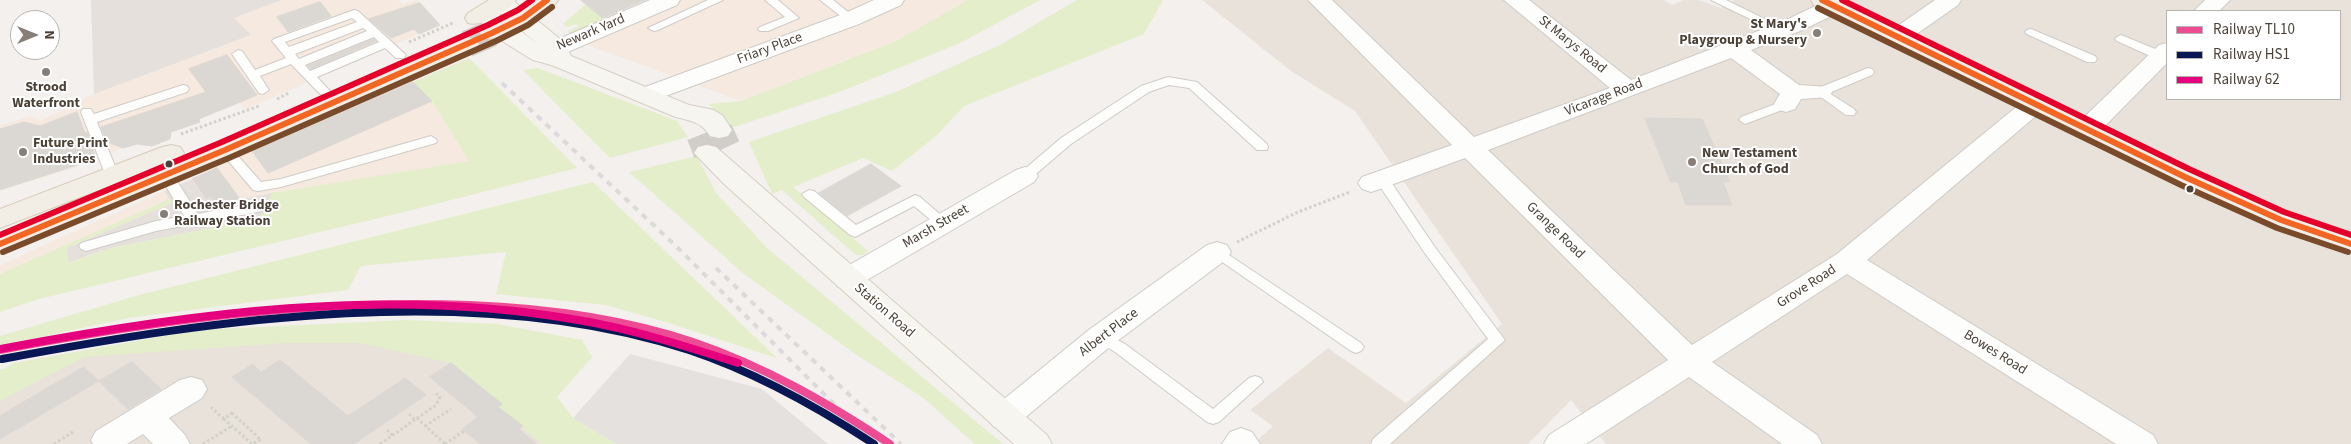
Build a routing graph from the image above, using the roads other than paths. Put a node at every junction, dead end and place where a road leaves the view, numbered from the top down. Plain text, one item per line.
1 (547, 0) edge
2 (669, 0) edge
3 (717, 0) edge
4 (771, 0) edge
5 (893, 0) edge
6 (1319, 0) edge
7 (1515, 0) edge
8 (1717, 0) edge
9 (1950, 0) edge
10 (2219, 0) edge
11 (831, 1) edge
12 (1828, 3) edge
13 (2206, 10) edge
14 (493, 16) edge
15 (523, 18) junction
16 (851, 20) junction
17 (654, 28) dead end
18 (764, 29) dead end
19 (1781, 30) junction
20 (376, 32) junction
21 (2031, 32) dead end
22 (1897, 37) junction
23 (2122, 39) dead end
24 (397, 47) junction
25 (1733, 48) junction
26 (2164, 53) edge
27 (238, 54) dead end
28 (553, 54) junction
29 (292, 59) junction
30 (2091, 59) dead end
31 (1868, 72) dead end
32 (252, 74) junction
33 (316, 83) junction
34 (183, 89) dead end
35 (263, 90) dead end
36 (1628, 90) junction
37 (1820, 92) junction
38 (646, 95) junction
39 (1790, 98) junction
40 (2035, 104) junction
41 (1850, 112) dead end
42 (1746, 120) dead end
43 (2086, 130) junction
44 (430, 140) dead end
45 (1262, 147) dead end
46 (1470, 148) junction
47 (225, 150) junction
48 (166, 175) junction
49 (112, 176) junction
50 (1025, 176) joint
51 (1376, 181) joint
52 (809, 194) dead end
53 (263, 206) dead end
54 (191, 220) junction
55 (943, 223) junction
56 (2, 237) edge
57 (2351, 244) edge
58 (86, 246) dead end
59 (1216, 252) joint
60 (1848, 261) junction
61 (847, 279) junction
62 (1101, 337) junction
63 (1356, 347) dead end
64 (1690, 362) junction
65 (1254, 382) dead end
66 (201, 398) road end
67 (146, 416) junction
68 (1004, 417) junction
69 (1575, 439) edge
70 (107, 440) dead end
71 (174, 444) edge
72 (1036, 444) edge
73 (1238, 444) edge
74 (1244, 444) edge
75 (1379, 444) edge
76 (1806, 444) edge
77 (2142, 444) edge

1 - 15 main road
2 - 28 street, Newark Yard
3 - 17 lane
4 - 18 lane
5 - 16 street, Friary Place
6 - 46 street, Grange Road
7 - 36 street, St Marys Road
8 - 19 lane
9 - 22 street
10 - 13 street
11 - 16 lane
12 - 19 street, Vicarage Road
12 - 22 main road
14 - 15 main road
14 - 28 main road, Station Road
15 - 28 main road, Station Road
16 - 38 street, Friary Place
19 - 25 street, Vicarage Road
20 - 24 lane
20 - 29 lane
20 - 29 lane
21 - 30 lane
22 - 40 main road
23 - 26 lane
24 - 33 main road
24 - 47 main road
25 - 36 street, Vicarage Road
25 - 39 street
26 - 43 street
27 - 32 lane
28 - 38 main road, Station Road
29 - 32 lane
29 - 33 lane
31 - 37 lane
32 - 35 lane
33 - 49 main road
34 - 49 lane
36 - 46 street, Vicarage Road
37 - 39 street
37 - 41 lane
38 - 61 main road, Station Road
39 - 42 lane
40 - 43 main road
40 - 60 street, Grove Road
43 - 57 main road
44 - 47 lane
45 - 50 lane
46 - 51 street, Vicarage Road
46 - 64 street, Grange Road
47 - 48 main road
48 - 54 lane
48 - 56 main road
49 - 56 main road
50 - 55 street, Marsh Street
51 - 75 lane
52 - 55 lane
53 - 54 lane
54 - 58 lane
55 - 61 street, Marsh Street
59 - 62 street, Albert Place
59 - 63 lane
60 - 64 street, Grove Road
60 - 77 street, Bowes Road
61 - 68 main road, Station Road
62 - 65 lane
62 - 68 street, Albert Place
64 - 69 street, Grove Road
64 - 76 street, Grange Road
66 - 67 street
67 - 70 street
67 - 71 street
68 - 72 main road, Station Road
73 - 74 street

